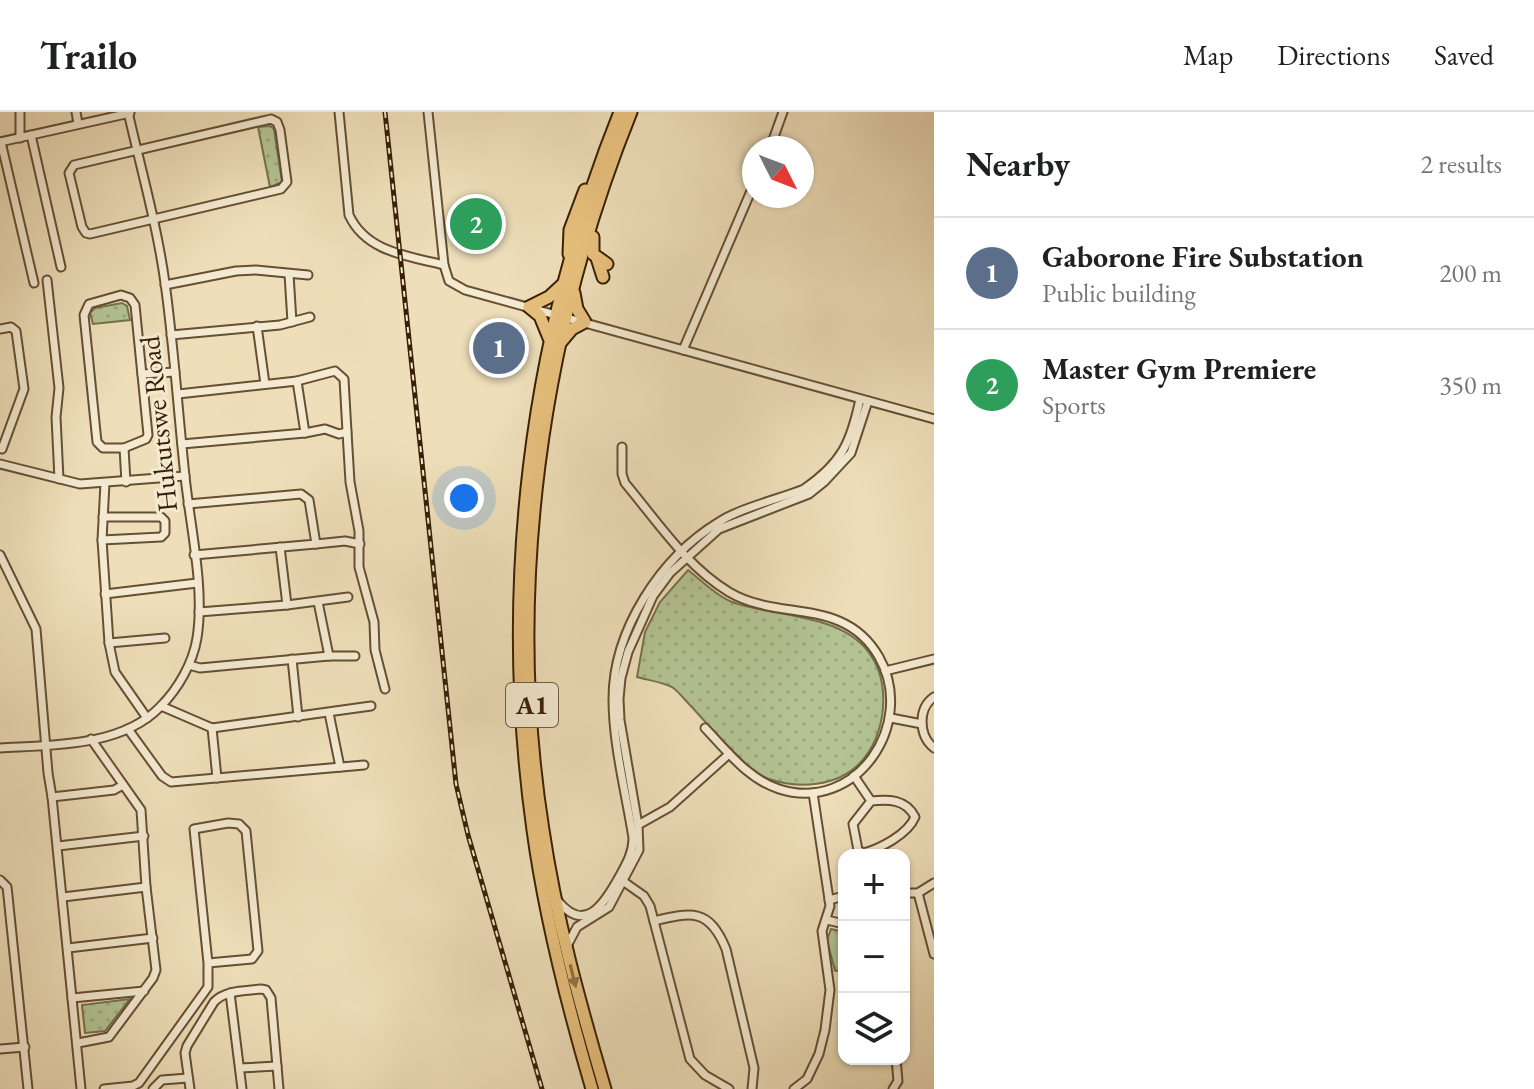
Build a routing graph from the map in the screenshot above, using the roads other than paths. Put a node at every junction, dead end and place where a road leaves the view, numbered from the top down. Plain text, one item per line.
1 (20, 112) edge
2 (76, 112) edge
3 (129, 112) edge
4 (339, 112) edge
5 (428, 112) edge
6 (620, 112) edge
7 (631, 112) edge
8 (783, 112) edge
9 (78, 124) junction
10 (31, 135) junction
11 (774, 136) edge
12 (20, 138) junction
13 (1, 142) edge
14 (136, 150) junction
15 (4, 177) edge
16 (598, 201) junction
17 (744, 208) edge
18 (153, 219) junction
19 (444, 265) junction
20 (61, 267) dead end
21 (289, 274) junction
22 (308, 275) dead end
23 (603, 277) dead end
24 (47, 280) dead end
25 (34, 283) dead end
26 (165, 285) junction
27 (568, 287) junction
28 (529, 307) junction
29 (560, 315) junction
30 (310, 317) dead end
31 (292, 322) junction
32 (585, 322) junction
33 (257, 326) junction
34 (0, 329) edge
35 (171, 335) junction
36 (554, 344) junction
37 (683, 350) junction
38 (175, 372) junction
39 (142, 374) junction
40 (297, 381) junction
41 (265, 384) junction
42 (178, 394) junction
43 (845, 394) junction
44 (864, 400) junction
45 (880, 404) junction
46 (859, 418) junction
47 (934, 419) edge
48 (347, 432) junction
49 (305, 433) junction
50 (182, 444) junction
51 (1, 445) edge
52 (622, 447) dead end
53 (124, 448) junction
54 (2, 464) edge
55 (185, 476) junction
56 (59, 479) junction
57 (126, 482) junction
58 (105, 483) junction
59 (188, 504) junction
60 (103, 517) junction
61 (102, 540) junction
62 (316, 544) junction
63 (360, 544) junction
64 (280, 547) junction
65 (0, 555) edge
66 (194, 555) junction
67 (684, 555) junction
68 (197, 583) junction
69 (105, 594) junction
70 (348, 597) dead end
71 (318, 602) junction
72 (287, 605) junction
73 (199, 612) junction
74 (165, 638) dead end
75 (109, 643) junction
76 (329, 656) junction
77 (355, 656) dead end
78 (292, 659) junction
79 (934, 659) edge
80 (189, 665) junction
81 (885, 671) junction
82 (385, 689) dead end
83 (934, 697) edge
84 (161, 706) junction
85 (371, 706) dead end
86 (329, 713) junction
87 (298, 717) junction
88 (147, 718) junction
89 (891, 718) junction
90 (922, 724) junction
91 (212, 728) junction
92 (705, 728) dead end
93 (128, 729) junction
94 (91, 739) junction
95 (47, 744) junction
96 (0, 748) edge
97 (934, 748) edge
98 (729, 754) junction
99 (364, 765) dead end
100 (340, 767) junction
101 (854, 776) junction
102 (217, 778) junction
103 (123, 785) junction
104 (813, 793) junction
105 (52, 797) junction
106 (871, 801) junction
107 (638, 825) junction
108 (144, 836) junction
109 (58, 846) junction
110 (0, 880) edge
111 (622, 880) junction
112 (934, 883) edge
113 (146, 887) junction
114 (910, 893) edge
115 (918, 893) junction
116 (63, 897) junction
117 (554, 897) junction
118 (838, 898) edge
119 (829, 900) junction
120 (827, 920) junction
121 (654, 921) junction
122 (838, 923) edge
123 (11, 929) junction
124 (0, 930) edge
125 (153, 938) junction
126 (68, 948) junction
127 (567, 951) junction
128 (934, 954) edge
129 (208, 963) junction
130 (144, 991) junction
131 (230, 993) junction
132 (72, 998) junction
133 (172, 1038) junction
134 (78, 1043) junction
135 (166, 1046) junction
136 (25, 1047) junction
137 (0, 1049) edge
138 (186, 1050) junction
139 (897, 1065) edge
140 (277, 1066) junction
141 (240, 1068) junction
142 (188, 1078) junction
143 (807, 1079) junction
144 (116, 1088) edge
145 (28, 1089) edge
146 (81, 1089) edge
147 (104, 1089) edge
148 (153, 1089) edge
149 (190, 1089) edge
150 (242, 1089) edge
151 (279, 1089) edge
152 (592, 1089) edge
153 (605, 1089) edge
154 (729, 1089) edge
155 (752, 1089) edge
156 (794, 1089) edge
157 (815, 1089) edge
158 (893, 1089) edge

1 - 12 street
2 - 9 street
3 - 9 street
3 - 14 street, Hukutswe Road
4 - 19 street
5 - 19 street
6 - 27 highway, A1
7 - 16 highway, A1
8 - 11 street
9 - 10 street
10 - 12 street
10 - 20 street
12 - 13 street
13 - 15 street
14 - 18 street, Hukutswe Road
14 - 18 street
14 - 18 street
15 - 25 street
16 - 23 highway
16 - 27 highway, A1
17 - 37 street
18 - 26 street, Hukutswe Road
19 - 28 street
21 - 22 street
21 - 26 street
21 - 31 street
24 - 56 street
26 - 35 street, Hukutswe Road
27 - 28 highway
27 - 29 highway, A1
27 - 32 highway
28 - 29 street
28 - 36 highway
29 - 32 street
29 - 36 highway, A1
30 - 31 street
31 - 33 street
32 - 36 highway
32 - 37 street
33 - 35 street
33 - 41 street
34 - 51 street
35 - 38 street, Hukutswe Road
36 - 117 highway, A1
36 - 152 highway, A1
37 - 43 street
38 - 39 street
38 - 42 street, Hukutswe Road
39 - 53 street
39 - 53 street
40 - 41 street
40 - 48 street
40 - 49 street
41 - 42 street
42 - 50 street, Hukutswe Road
43 - 44 street
43 - 46 street
44 - 45 street
44 - 46 street
45 - 46 street
45 - 47 street
46 - 67 street
48 - 49 street
48 - 63 street
49 - 50 street
50 - 55 street, Hukutswe Road
51 - 54 street
52 - 67 street
53 - 57 street
54 - 56 street
55 - 57 street
55 - 59 street, Hukutswe Road
56 - 58 street
57 - 58 street
58 - 60 street
59 - 62 street
59 - 66 street, Hukutswe Road
60 - 61 street
60 - 61 street
61 - 69 street
62 - 63 street
62 - 64 street
63 - 82 street
64 - 66 street
64 - 72 street
65 - 95 street
66 - 68 street, Hukutswe Road
67 - 81 street
67 - 107 street
67 - 111 street
68 - 69 street
68 - 73 street, Hukutswe Road
69 - 75 street
70 - 71 street
71 - 72 street
71 - 76 street
72 - 73 street
73 - 80 street, Hukutswe Road
74 - 75 street
75 - 88 street
76 - 77 street
76 - 78 street
78 - 80 street
78 - 87 street
79 - 81 street
80 - 84 street, Hukutswe Road
81 - 89 street
83 - 90 street
84 - 88 street, Hukutswe Road
84 - 91 street
85 - 86 street
86 - 87 street
86 - 100 street
87 - 91 street
88 - 93 street, Hukutswe Road
89 - 90 street
89 - 101 street
90 - 97 street
91 - 102 street
92 - 98 street
93 - 94 street, Hukutswe Road
93 - 102 street
94 - 95 street, Hukutswe Road
94 - 103 street
95 - 96 street, Hukutswe Road
95 - 105 street
98 - 104 street
98 - 107 street
99 - 100 street
100 - 102 street
101 - 104 street
101 - 106 street
103 - 105 street
103 - 108 street
104 - 119 street
105 - 109 street
106 - 106 street
107 - 111 street
108 - 109 street
108 - 113 street
109 - 116 street
110 - 123 street
111 - 117 street
111 - 121 street
111 - 127 street
112 - 115 street
113 - 116 street
113 - 125 street
114 - 115 street
115 - 128 street
116 - 126 street
117 - 127 highway, A1
118 - 119 street
119 - 120 street
120 - 122 street
120 - 143 street
121 - 154 street
121 - 155 street
123 - 124 street
123 - 136 street
125 - 126 street
125 - 130 street
126 - 132 street
127 -> 153 highway, A1
129 - 129 street
129 - 133 street
130 - 132 street
130 - 134 street
131 - 138 street
131 - 140 street
131 - 141 street
132 - 134 street
133 - 135 street
133 - 138 street
134 - 146 street
135 - 138 street
135 - 144 street
136 - 137 street
136 - 145 street
138 - 142 street
139 - 158 street
140 - 141 street
140 - 151 street
141 - 150 street
142 - 148 street
142 - 149 street
143 - 156 street
143 - 157 street
144 - 147 street

